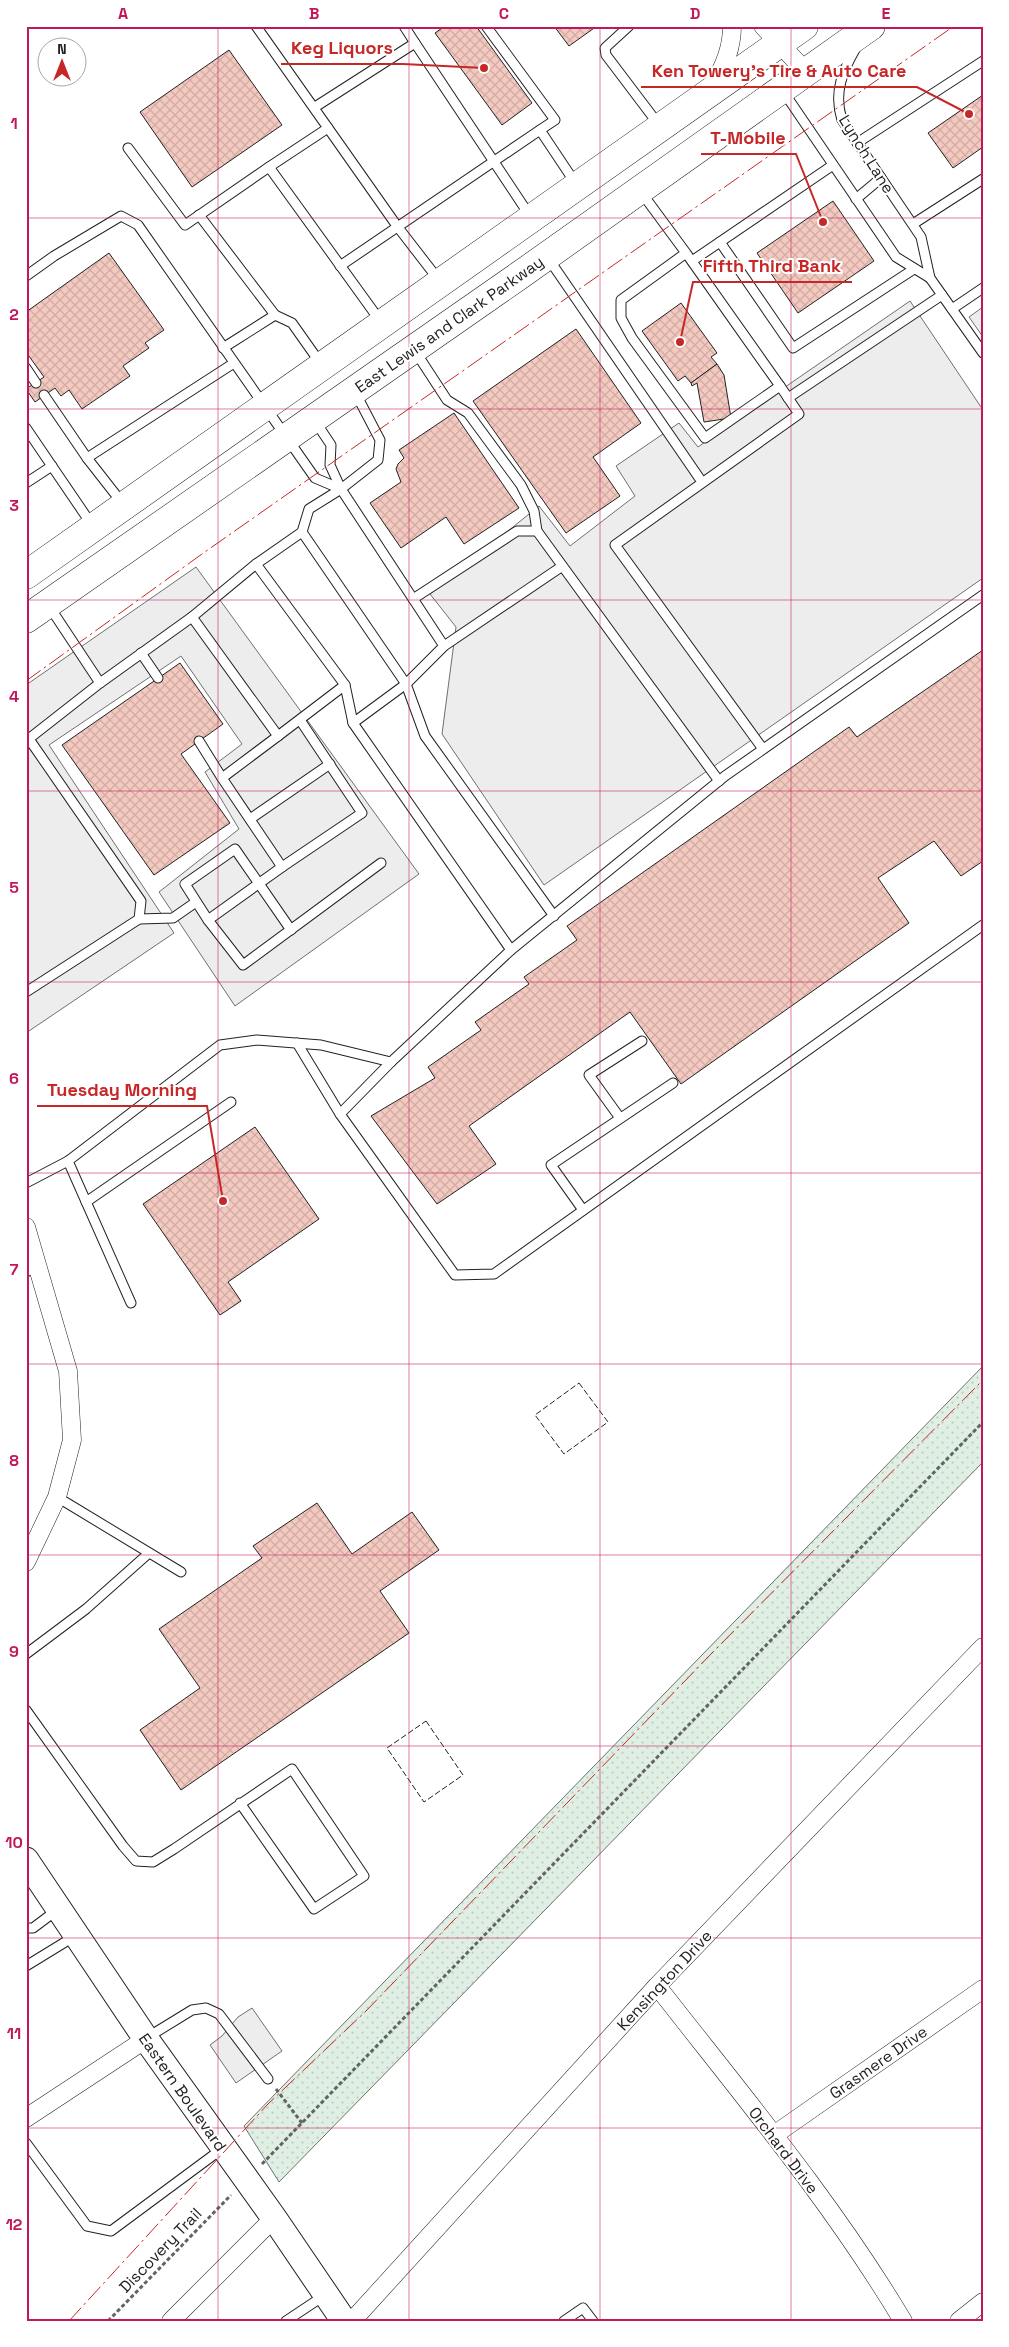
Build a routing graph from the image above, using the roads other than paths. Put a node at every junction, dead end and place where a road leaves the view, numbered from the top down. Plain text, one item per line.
1 (256, 26) edge
2 (404, 26) edge
3 (486, 26) edge
4 (629, 26) edge
5 (732, 26) edge
6 (804, 26) edge
7 (870, 27) edge
8 (771, 35) edge
9 (415, 43) junction
10 (983, 61) edge
11 (806, 72) junction
12 (782, 90) junction
13 (701, 100) junction
14 (314, 107) junction
15 (328, 128) junction
16 (661, 128) junction
17 (540, 130) junction
18 (857, 143) junction
19 (128, 148) dead end
20 (494, 162) junction
21 (833, 165) junction
22 (269, 167) junction
23 (881, 178) junction
24 (983, 179) edge
25 (578, 186) junction
26 (640, 189) junction
27 (856, 199) junction
28 (199, 215) junction
29 (532, 219) junction
30 (913, 224) junction
31 (397, 226) junction
32 (720, 242) junction
33 (686, 252) junction
34 (547, 256) junction
35 (692, 261) junction
36 (340, 266) junction
37 (914, 268) junction
38 (26, 276) edge
39 (930, 278) junction
40 (441, 283) junction
41 (983, 288) edge
42 (942, 295) junction
43 (952, 309) junction
44 (275, 315) junction
45 (382, 324) junction
46 (223, 348) junction
47 (414, 349) junction
48 (983, 353) edge
49 (234, 363) junction
50 (322, 366) junction
51 (26, 368) edge
52 (36, 383) dead end
53 (780, 386) junction
54 (354, 391) junction
55 (44, 395) dead end
56 (788, 398) junction
57 (264, 407) junction
58 (314, 419) junction
59 (26, 428) edge
60 (288, 437) junction
61 (87, 458) junction
62 (52, 466) junction
63 (702, 482) junction
64 (26, 483) edge
65 (341, 489) junction
66 (124, 506) junction
67 (93, 527) junction
68 (537, 531) junction
69 (302, 532) junction
70 (256, 564) junction
71 (562, 567) junction
72 (26, 575) edge
73 (983, 595) edge
74 (413, 599) junction
75 (37, 611) edge
76 (192, 617) junction
77 (444, 646) junction
78 (141, 653) junction
79 (158, 678) dead end
80 (100, 683) junction
81 (406, 684) junction
82 (345, 685) junction
83 (300, 720) junction
84 (353, 723) junction
85 (278, 736) junction
86 (28, 740) edge
87 (199, 741) dead end
88 (763, 749) junction
89 (330, 764) junction
90 (222, 778) junction
91 (719, 781) junction
92 (250, 819) junction
93 (381, 863) dead end
94 (282, 867) junction
95 (259, 883) junction
96 (196, 902) junction
97 (554, 916) junction
98 (139, 919) junction
99 (208, 920) junction
100 (983, 925) edge
101 (291, 930) junction
102 (511, 950) junction
103 (26, 992) edge
104 (642, 1041) dead end
105 (297, 1043) junction
106 (392, 1062) junction
107 (673, 1083) dead end
108 (231, 1102) dead end
109 (340, 1114) junction
110 (620, 1118) junction
111 (68, 1161) junction
112 (26, 1183) edge
113 (86, 1202) junction
114 (583, 1210) junction
115 (26, 1227) edge
116 (32, 1269) edge
117 (131, 1303) dead end
118 (57, 1497) junction
119 (149, 1553) junction
120 (26, 1562) edge
121 (181, 1572) dead end
122 (983, 1647) edge
123 (26, 1654) edge
124 (26, 1710) edge
125 (240, 1803) junction
126 (26, 1860) edge
127 (60, 1908) junction
128 (26, 1928) edge
129 (77, 1934) junction
130 (26, 1966) edge
131 (657, 1986) junction
132 (983, 1989) edge
133 (146, 2038) junction
134 (268, 2078) road end
135 (26, 2118) edge
136 (774, 2134) junction
137 (26, 2143) edge
138 (223, 2148) junction
139 (274, 2218) junction
140 (325, 2295) junction
141 (983, 2302) edge
142 (171, 2321) edge
143 (286, 2321) edge
144 (344, 2321) edge
145 (352, 2321) edge
146 (564, 2321) edge
147 (593, 2321) edge
148 (903, 2321) edge
149 (959, 2321) edge

1 - 14 lane
2 - 9 lane
3 - 17 lane
4 - 16 lane
5 - 13 street
6 - 8 main road
7 - 11 main road, East Lewis and Clark Parkway
7 - 18 lane, Lynch Lane
8 - 11 street
8 - 13 main road
9 - 14 lane
9 - 20 lane
10 - 18 lane
11 - 12 main road, East Lewis and Clark Parkway
12 - 21 lane, Lynch Lane
12 - 26 main road, East Lewis and Clark Parkway
13 - 16 main road
14 - 15 lane
15 - 22 lane
15 - 31 lane
16 - 25 main road
17 - 20 lane
17 - 25 lane
18 - 23 lane, Lynch Lane
19 - 28 lane
20 - 29 lane
20 - 31 lane
21 - 27 lane, Lynch Lane
21 - 32 lane
22 - 28 lane
22 - 36 lane
23 - 27 lane
23 - 30 lane, Lynch Lane
24 - 30 lane
25 - 29 main road
26 - 33 lane
26 - 34 main road, East Lewis and Clark Parkway
27 - 37 lane, Lynch Lane
28 - 44 lane
29 - 40 main road
30 - 39 lane, Lynch Lane
31 - 36 lane
31 - 40 lane
32 - 35 lane
32 - 37 lane
33 - 35 lane
33 - 53 lane
34 - 47 main road, East Lewis and Clark Parkway
34 - 63 lane
35 - 53 lane
36 - 45 lane
37 - 39 lane, Lynch Lane
38 - 46 lane
39 - 42 lane, Lynch Lane
40 - 45 main road
41 - 43 lane
42 - 43 lane, Lynch Lane
42 - 56 lane
43 - 48 lane, Lynch Lane
44 - 46 lane
44 - 50 lane
45 - 50 main road
46 - 49 lane
47 - 54 main road, East Lewis and Clark Parkway
47 - 68 lane
49 - 57 lane
49 - 61 lane
50 - 57 main road
51 - 52 lane
53 - 56 lane
54 - 58 main road, East Lewis and Clark Parkway
54 - 65 lane
55 - 61 lane
56 - 63 lane
57 - 60 lane
57 - 66 main road
58 - 60 main road, East Lewis and Clark Parkway
58 - 65 lane
59 - 62 lane
60 - 65 lane
60 - 75 main road, East Lewis and Clark Parkway
61 - 66 lane
62 - 64 lane
62 - 67 lane
63 - 88 lane
65 - 69 lane
65 - 74 lane
66 - 67 main road
67 - 72 main road
68 - 71 lane
68 - 74 lane
69 - 70 lane
69 - 81 lane
70 - 76 lane
70 - 82 lane
71 - 77 lane
71 - 91 lane
73 - 88 lane
74 - 77 lane
75 - 80 lane
76 - 78 lane
76 - 85 lane
77 - 81 lane
78 - 79 lane
78 - 80 lane
80 - 86 lane
81 - 84 lane
81 - 97 lane
82 - 83 lane
82 - 84 lane
83 - 85 lane
83 - 89 lane
84 - 102 lane
85 - 90 lane
86 - 98 lane
87 - 90 lane
88 - 91 lane
89 - 92 lane
89 - 94 lane
90 - 92 lane
91 - 97 lane
92 - 94 lane
93 - 101 lane
94 - 95 lane
95 - 96 lane
95 - 99 lane
95 - 101 lane
96 - 98 lane
96 - 99 lane
97 - 102 lane
98 - 103 lane
99 - 101 lane
100 - 114 lane
102 - 106 lane
104 - 110 lane
105 - 106 lane
105 - 109 lane
105 - 111 lane
106 - 109 lane
107 - 110 lane
108 - 113 lane
109 - 114 lane
110 - 114 lane
111 - 112 lane
111 - 113 lane
113 - 117 lane
115 - 116 street
116 - 118 street
118 - 119 lane
118 - 120 street
119 - 121 lane
119 - 123 lane
122 - 131 street, Kensington Drive
124 - 125 lane
125 - 125 lane
126 - 127 main road, Eastern Boulevard
127 - 128 lane
127 - 129 main road, Eastern Boulevard
129 - 130 lane
129 - 133 main road, Eastern Boulevard
131 - 136 street, Orchard Drive
131 - 145 street, Kensington Drive
132 - 136 street, Grasmere Drive
133 - 134 lane
133 - 135 street
133 - 138 main road, Eastern Boulevard
136 - 148 street, Orchard Drive
137 - 138 lane
138 - 139 main road, Eastern Boulevard
139 - 140 main road, Eastern Boulevard
139 - 142 street
140 - 143 lane
140 - 144 main road, Eastern Boulevard
141 - 149 street
146 - 147 lane

